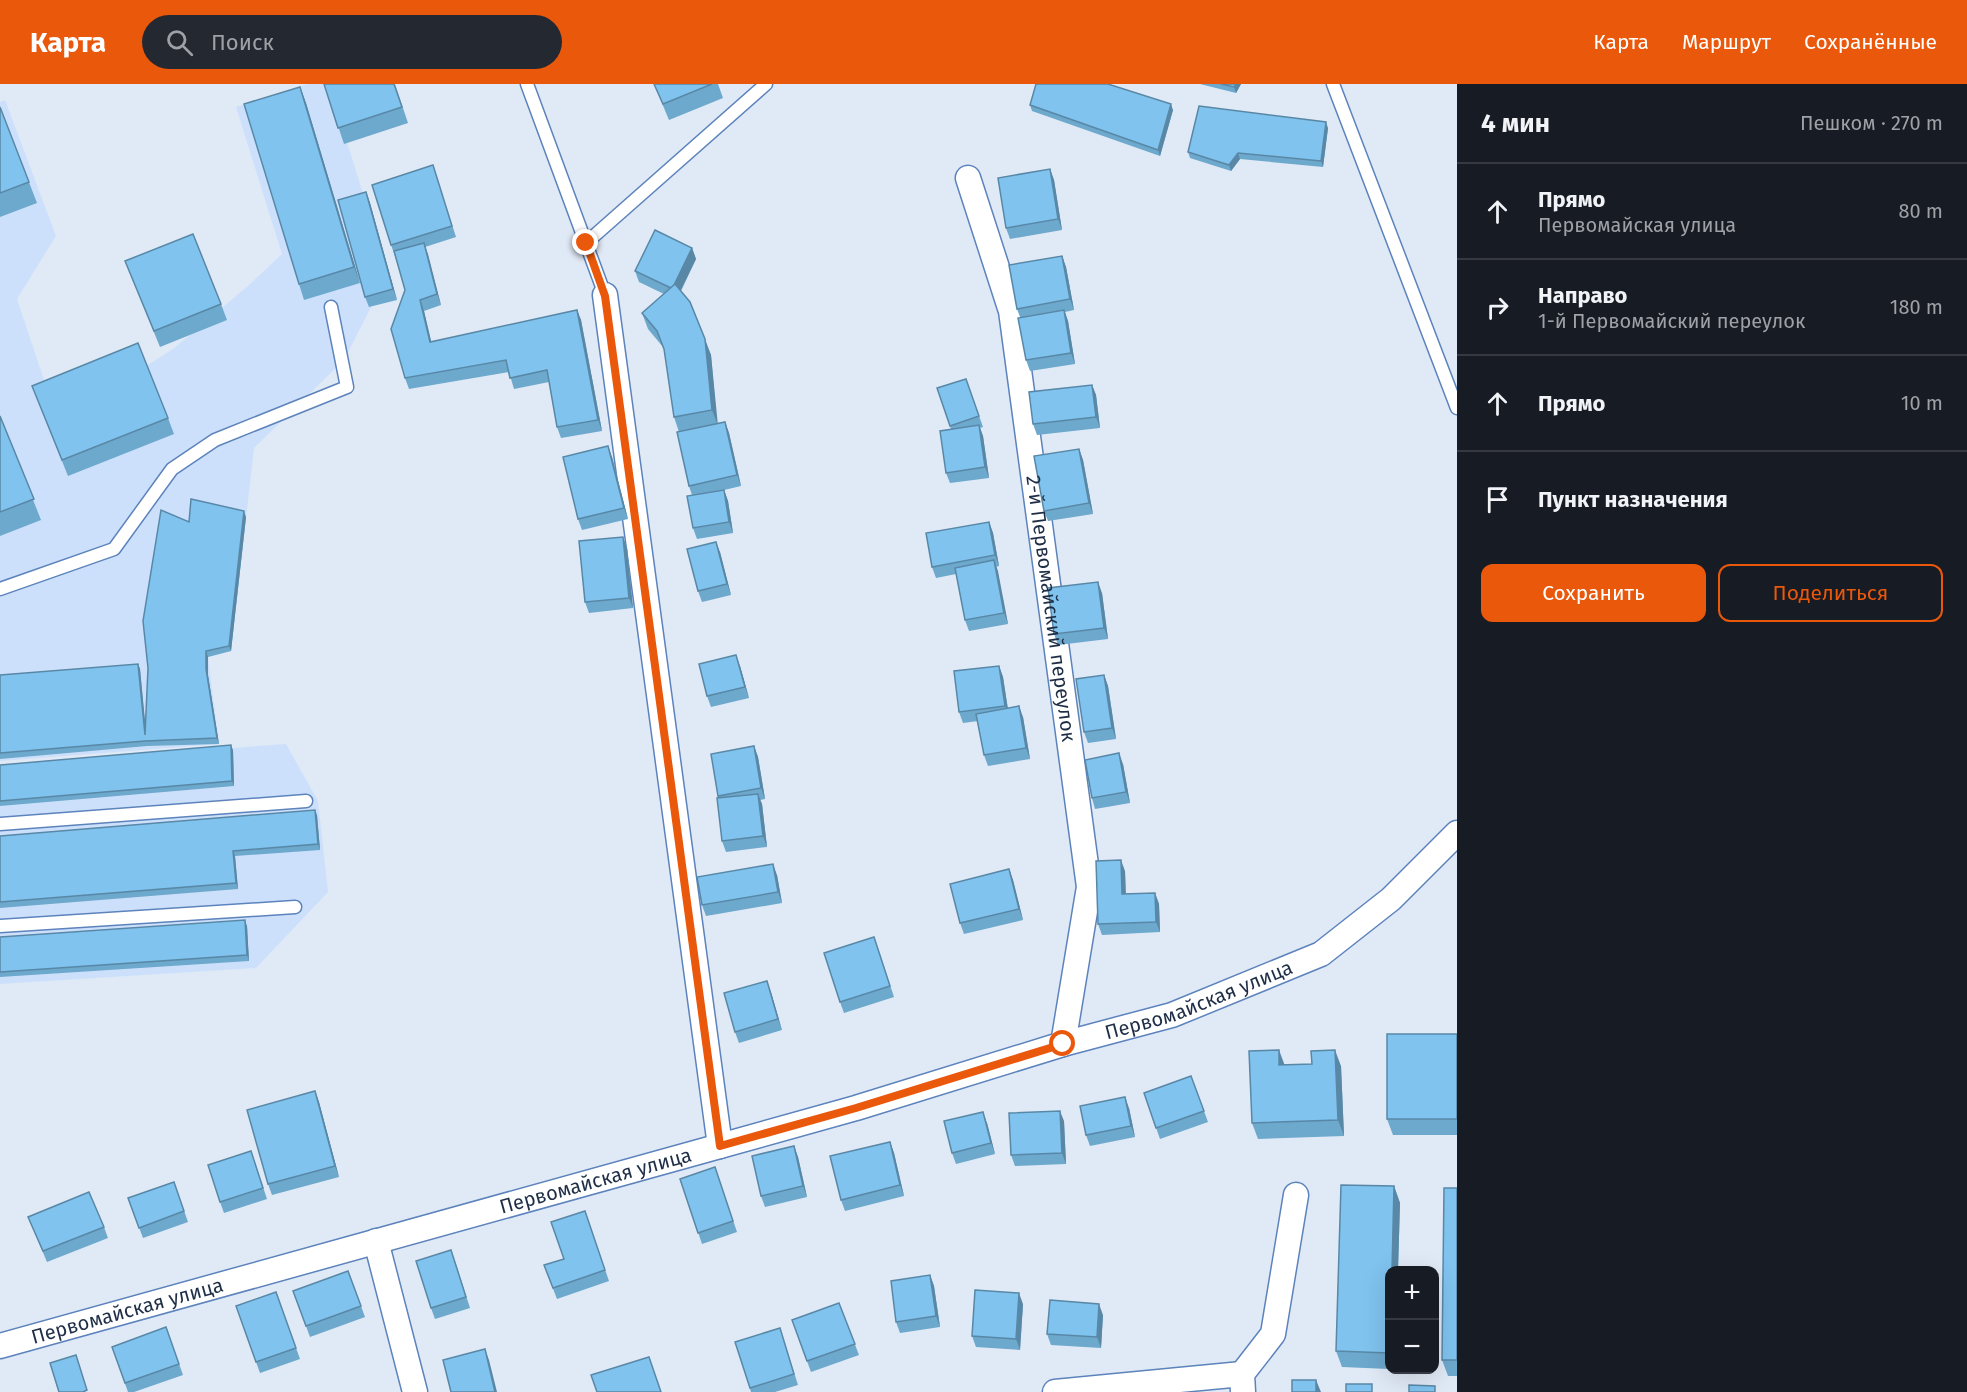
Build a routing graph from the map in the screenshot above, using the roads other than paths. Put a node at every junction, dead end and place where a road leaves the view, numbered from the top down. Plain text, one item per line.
1 (527, 84) edge
2 (766, 84) edge
3 (1334, 84) edge
4 (968, 178) dead end
5 (586, 243) junction
6 (605, 296) joint
7 (331, 307) dead end
8 (1457, 408) edge
9 (0, 589) edge
10 (306, 801) dead end
11 (0, 824) edge
12 (1457, 833) edge
13 (294, 907) dead end
14 (0, 926) edge
15 (1063, 1044) junction
16 (720, 1146) junction
17 (1296, 1195) dead end
18 (376, 1241) junction
19 (0, 1346) edge
20 (1243, 1383) edge
21 (415, 1392) edge
22 (1055, 1392) edge

1 - 5 lane
2 - 5 lane
3 - 8 lane
4 - 15 street, 2-й Первомайский переулок
5 - 6 lane
6 - 16 street
7 - 9 lane
10 - 11 lane
12 - 15 street, Первомайская улица
13 - 14 lane
15 - 16 street, Первомайская улица
16 - 18 street, Первомайская улица
17 - 20 street
18 - 19 street, Первомайская улица
18 - 21 street
20 - 22 street

